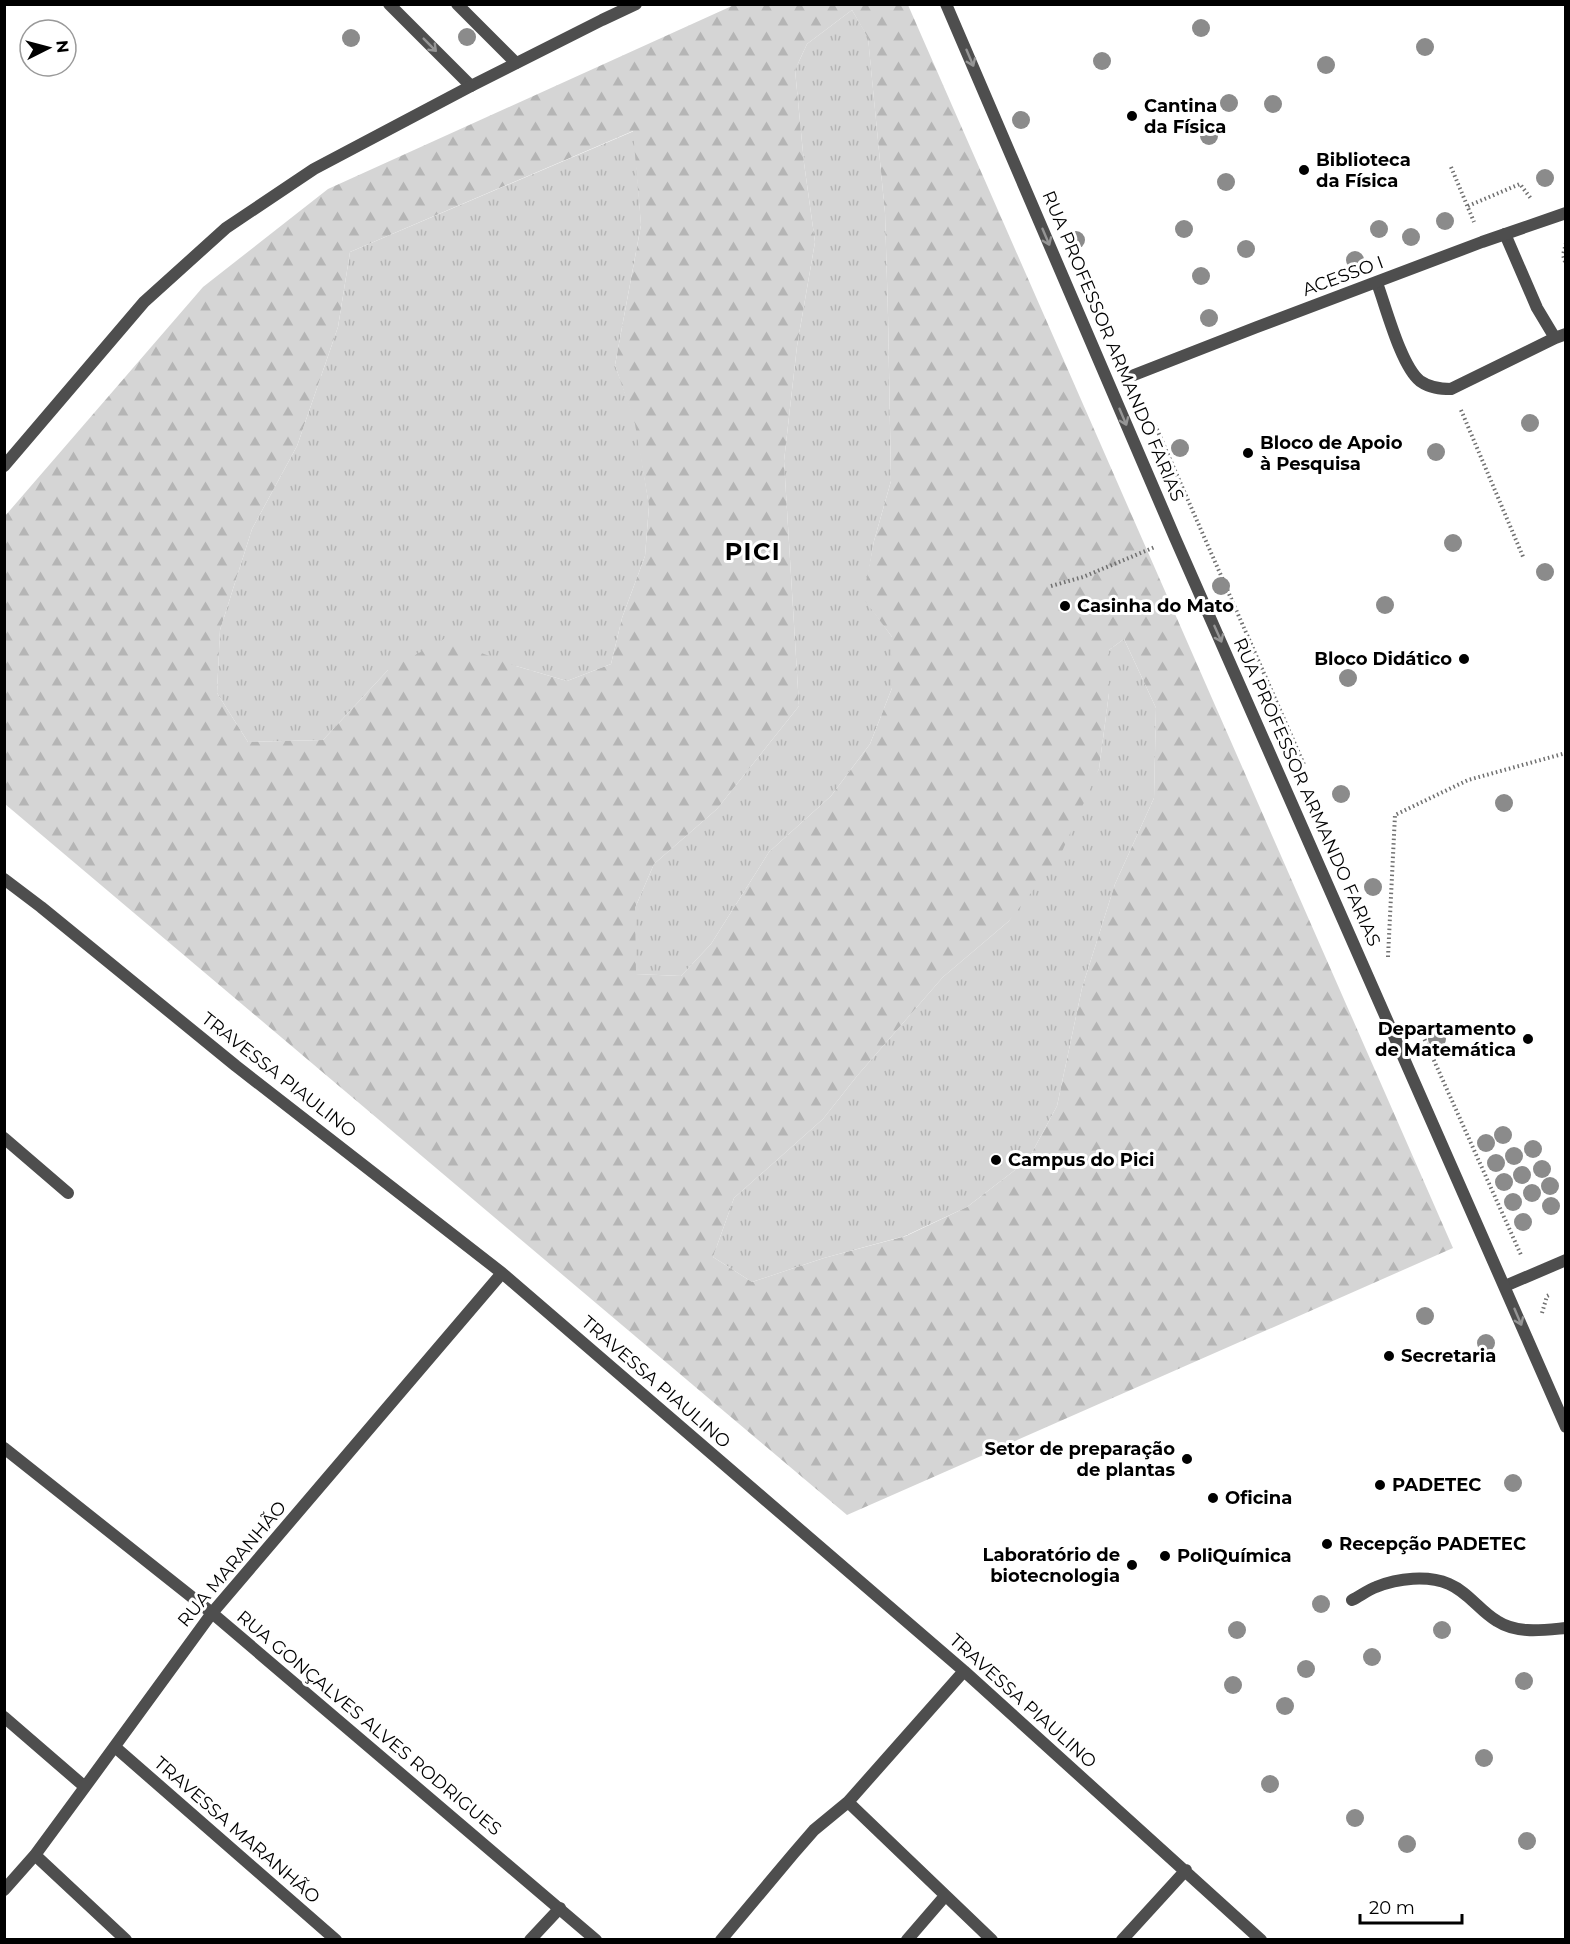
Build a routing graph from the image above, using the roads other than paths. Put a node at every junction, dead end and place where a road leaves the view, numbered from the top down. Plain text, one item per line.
1 (389, 4) edge
2 (457, 4) edge
3 (636, 4) edge
4 (946, 4) edge
5 (516, 63) junction
6 (471, 86) junction
7 (1566, 213) edge
8 (1505, 234) junction
9 (1377, 283) junction
10 (1560, 336) edge
11 (1134, 375) dead end
12 (4, 466) edge
13 (4, 879) edge
14 (4, 1138) edge
15 (68, 1193) dead end
16 (1566, 1260) edge
17 (502, 1273) junction
18 (1505, 1286) junction
19 (1566, 1427) edge
20 (4, 1448) edge
21 (1352, 1600) dead end
22 (212, 1614) junction
23 (1566, 1628) edge
24 (964, 1671) junction
25 (4, 1717) edge
26 (115, 1747) junction
27 (86, 1787) junction
28 (848, 1802) junction
29 (35, 1855) junction
30 (1186, 1870) junction
31 (4, 1890) edge
32 (945, 1896) junction
33 (560, 1908) junction
34 (126, 1940) edge
35 (336, 1940) edge
36 (530, 1940) edge
37 (596, 1940) edge
38 (721, 1940) edge
39 (907, 1940) edge
40 (992, 1940) edge
41 (1122, 1940) edge
42 (1261, 1940) edge

1 -> 6 street
2 - 5 street
3 - 5 street
4 -> 18 street, RUA PROFESSOR ARMANDO FARIAS
5 - 6 street
6 - 12 street
7 - 8 street, ACESSO I
8 - 9 street, ACESSO I
8 - 10 street
9 - 10 street
9 - 11 street, ACESSO I
13 - 17 street, TRAVESSA PIAULINO
14 - 15 street
16 - 18 street
17 - 22 street, RUA MARANHÃO
17 - 24 street, TRAVESSA PIAULINO
18 -> 19 street, RUA PROFESSOR ARMANDO FARIAS
20 - 22 street, RUA GONÇALVES ALVES RODRIGUES
21 - 23 street
22 - 26 street, RUA MARANHÃO
22 - 33 street, RUA GONÇALVES ALVES RODRIGUES
24 - 28 street
24 - 30 street, TRAVESSA PIAULINO
25 - 27 street
26 - 27 street, RUA MARANHÃO
26 - 35 street, TRAVESSA MARANHÃO
27 - 29 street, RUA MARANHÃO
28 - 32 street
28 - 38 street
29 - 31 street, RUA MARANHÃO
29 - 34 street
30 - 41 street
30 - 42 street, TRAVESSA PIAULINO
32 - 39 street
32 - 40 street
33 - 36 street
33 - 37 street, RUA GONÇALVES ALVES RODRIGUES

